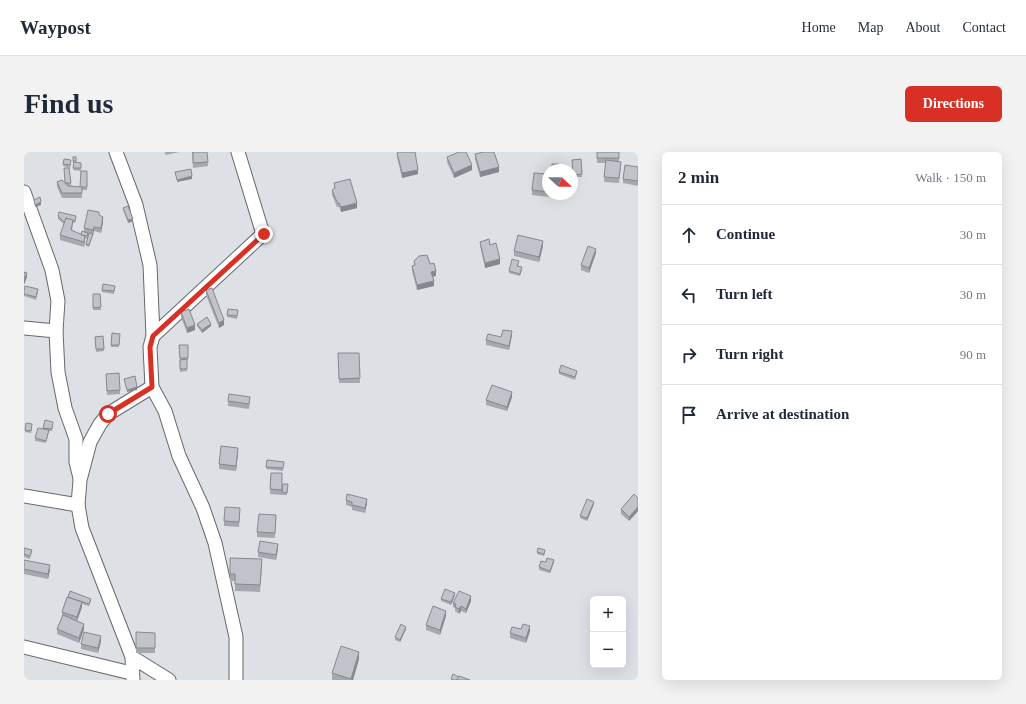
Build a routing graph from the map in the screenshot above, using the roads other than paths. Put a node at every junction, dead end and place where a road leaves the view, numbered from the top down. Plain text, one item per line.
1 (116, 152) edge
2 (238, 152) edge
3 (24, 192) edge
4 (24, 328) edge
5 (56, 331) junction
6 (153, 336) junction
7 (152, 387) junction
8 (80, 480) junction
9 (24, 496) edge
10 (78, 505) junction
11 (24, 647) edge
12 (132, 658) junction
13 (132, 676) edge
14 (169, 680) edge
15 (236, 680) edge

1 - 6 street
2 - 6 street
3 - 5 street
4 - 5 street
5 - 8 street
6 - 7 street
7 - 8 street
7 - 15 street
8 - 10 street
9 - 10 street
10 - 12 street
11 - 13 street
12 - 13 street
12 - 14 street

